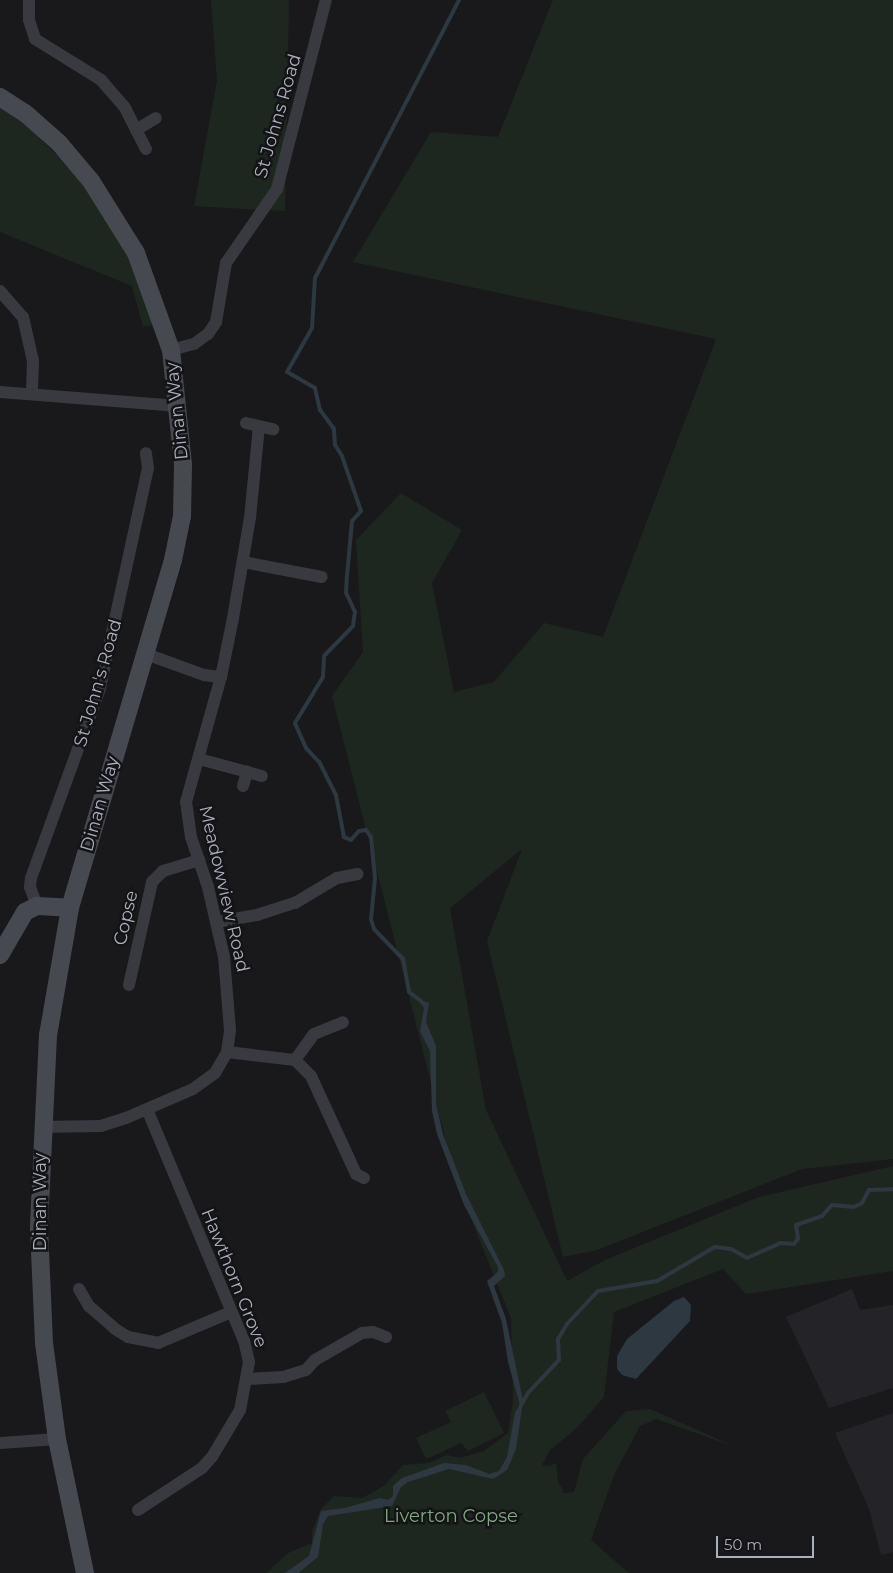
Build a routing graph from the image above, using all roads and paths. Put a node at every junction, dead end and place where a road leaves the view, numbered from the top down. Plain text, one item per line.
1 (29, 0) edge
2 (326, 0) edge
3 (0, 97) edge
4 (156, 118) dead end
5 (136, 130) junction
6 (146, 149) dead end
7 (0, 291) edge
8 (171, 350) junction
9 (0, 392) edge
10 (32, 394) junction
11 (178, 406) junction
12 (246, 423) dead end
13 (259, 427) junction
14 (273, 429) dead end
15 (146, 453) dead end
16 (243, 562) junction
17 (322, 577) dead end
18 (146, 654) junction
19 (221, 677) junction
20 (199, 759) junction
21 (247, 772) junction
22 (262, 776) dead end
23 (244, 786) dead end
24 (199, 860) junction
25 (358, 874) dead end
26 (37, 906) junction
27 (70, 908) junction
28 (216, 922) junction
29 (0, 956) edge
30 (129, 985) dead end
31 (343, 1022) dead end
32 (227, 1052) junction
33 (295, 1060) junction
34 (147, 1109) junction
35 (41, 1127) junction
36 (364, 1178) dead end
37 (79, 1289) dead end
38 (231, 1312) junction
39 (386, 1338) dead end
40 (248, 1379) junction
41 (57, 1439) junction
42 (0, 1443) edge
43 (138, 1510) dead end
44 (85, 1573) edge

1 - 5 street
2 - 8 street, St Johns Road
3 - 8 street, Dinan Way
4 - 5 street
5 - 6 street
7 - 10 street
8 - 11 street, Dinan Way
9 - 10 street
10 - 11 street
11 - 18 street, Dinan Way
12 - 13 street
13 - 14 street
13 - 16 street, Meadowview Road
15 - 26 street, St John's Road
16 - 17 street
16 - 19 street, Meadowview Road
18 - 19 street
18 - 27 street, Dinan Way
19 - 20 street, Meadowview Road
20 - 21 street
20 - 24 street, Meadowview Road
21 - 22 street
21 - 23 street
24 - 28 street, Meadowview Road
24 - 30 street, Copse
25 - 28 street
26 - 27 street
26 - 29 street
27 - 35 street, Dinan Way
28 - 32 street, Meadowview Road
31 - 33 street
32 - 33 street
32 - 34 street, Meadowview Road
33 - 36 street
34 - 35 street, Meadowview Road
34 - 38 street, Hawthorn Grove
35 - 41 street, Dinan Way
37 - 38 street
38 - 40 street, Hawthorn Grove
39 - 40 street
40 - 43 street, Hawthorn Grove
41 - 42 street
41 - 44 street, Dinan Way

